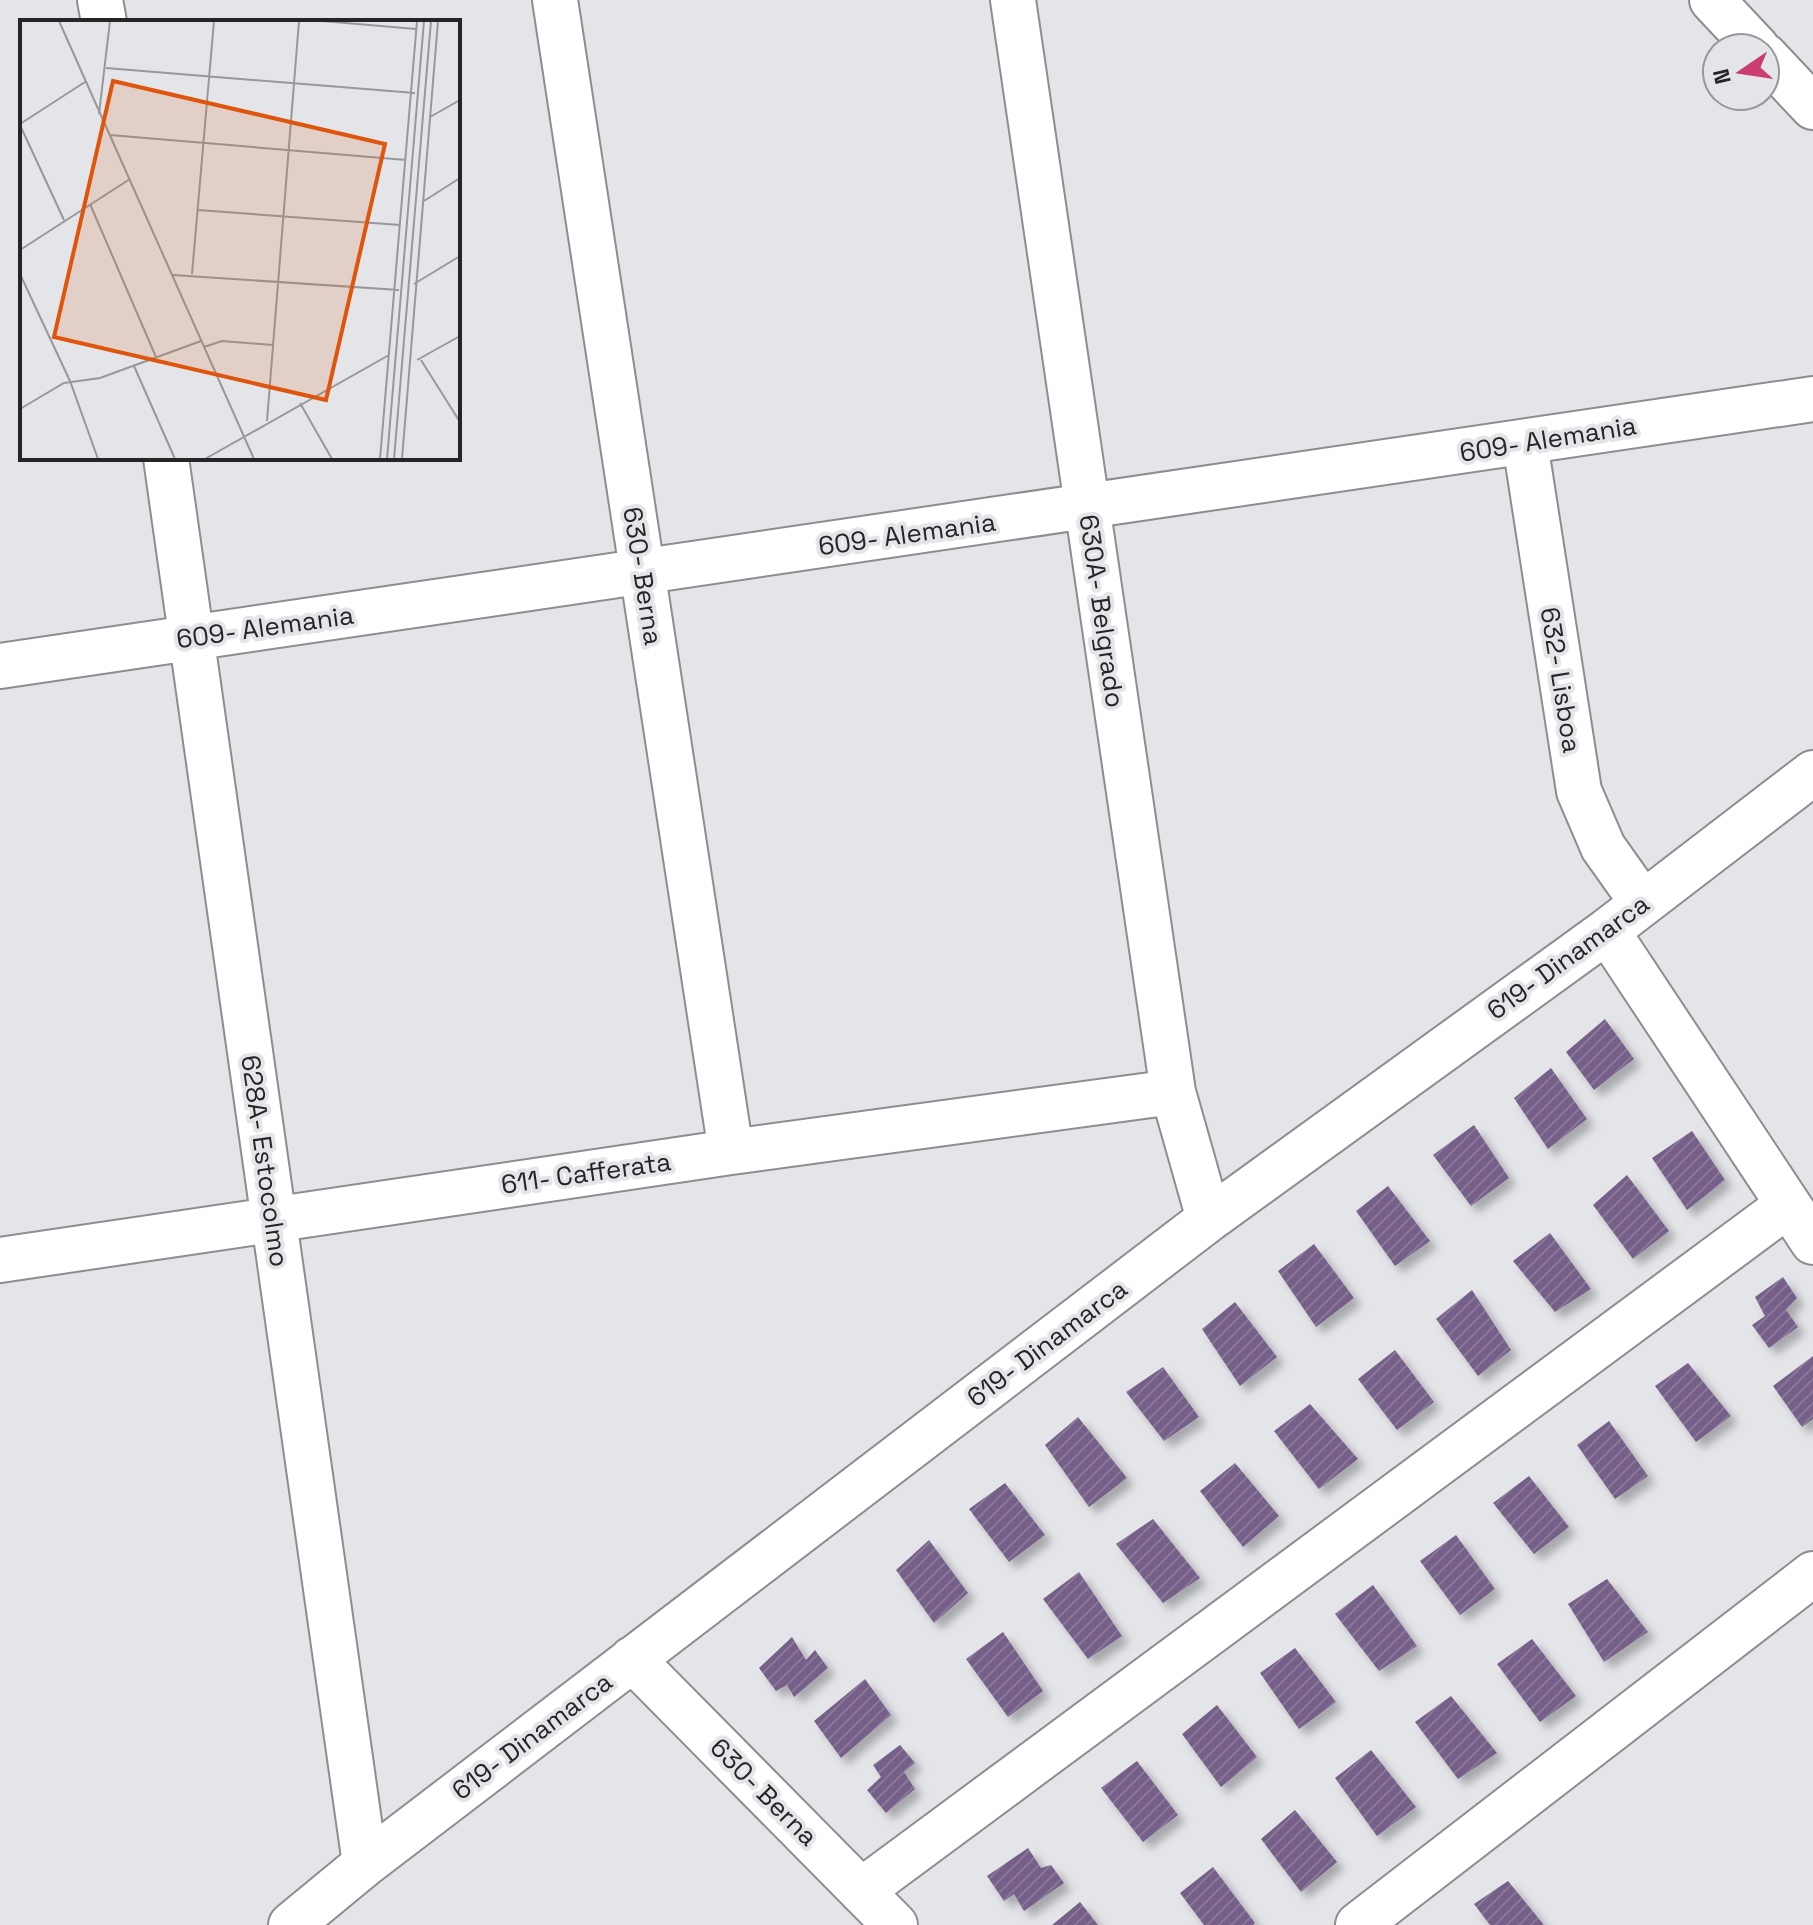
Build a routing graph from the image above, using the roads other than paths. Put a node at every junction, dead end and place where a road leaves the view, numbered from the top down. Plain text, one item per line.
1 (100, 0) edge
2 (555, 0) edge
3 (1013, 0) edge
4 (1712, 0) edge
5 (104, 20) edge
6 (1742, 32) edge
7 (1781, 73) edge
8 (1813, 107) edge
9 (1813, 399) edge
10 (1525, 443) junction
11 (166, 460) edge
12 (1087, 508) junction
13 (642, 571) junction
14 (191, 638) junction
15 (0, 666) edge
16 (1813, 773) edge
17 (1642, 902) junction
18 (1607, 931) junction
19 (1173, 1092) junction
20 (731, 1152) junction
21 (1788, 1205) junction
22 (1209, 1219) junction
23 (274, 1220) junction
24 (1813, 1242) edge
25 (0, 1260) edge
26 (1813, 1574) edge
27 (632, 1659) junction
28 (365, 1864) junction
29 (861, 1891) junction
30 (291, 1925) edge
31 (895, 1925) edge
32 (1358, 1925) edge

1 - 5 street
2 - 13 street, 630- Berna
3 - 12 street, 630A- Belgrado
4 - 6 street
7 - 8 street
9 - 10 street, 609- Alemania
10 - 12 street, 609- Alemania
10 - 17 street, 632- Lisboa
11 - 14 street, 628A- Estocolmo
12 - 13 street, 609- Alemania
12 - 19 street, 630A- Belgrado
13 - 14 street, 609- Alemania
13 - 20 street, 630- Berna
14 - 15 street, 609- Alemania
14 - 23 street, 628A- Estocolmo
16 - 17 street, 619- Dinamarca
17 - 18 street, 619- Dinamarca
18 - 21 street
18 - 22 street, 619- Dinamarca
19 - 20 street, 611- Cafferata
19 - 22 street, 630A- Belgrado
20 - 23 street, 611- Cafferata
21 - 24 street
21 - 29 street
22 - 27 street, 619- Dinamarca
23 - 25 street, 611- Cafferata
23 - 28 street, 628A- Estocolmo
26 - 32 street
27 - 28 street, 619- Dinamarca
27 - 29 street, 630- Berna
28 - 30 street, 619- Dinamarca
29 - 31 street, 630- Berna

